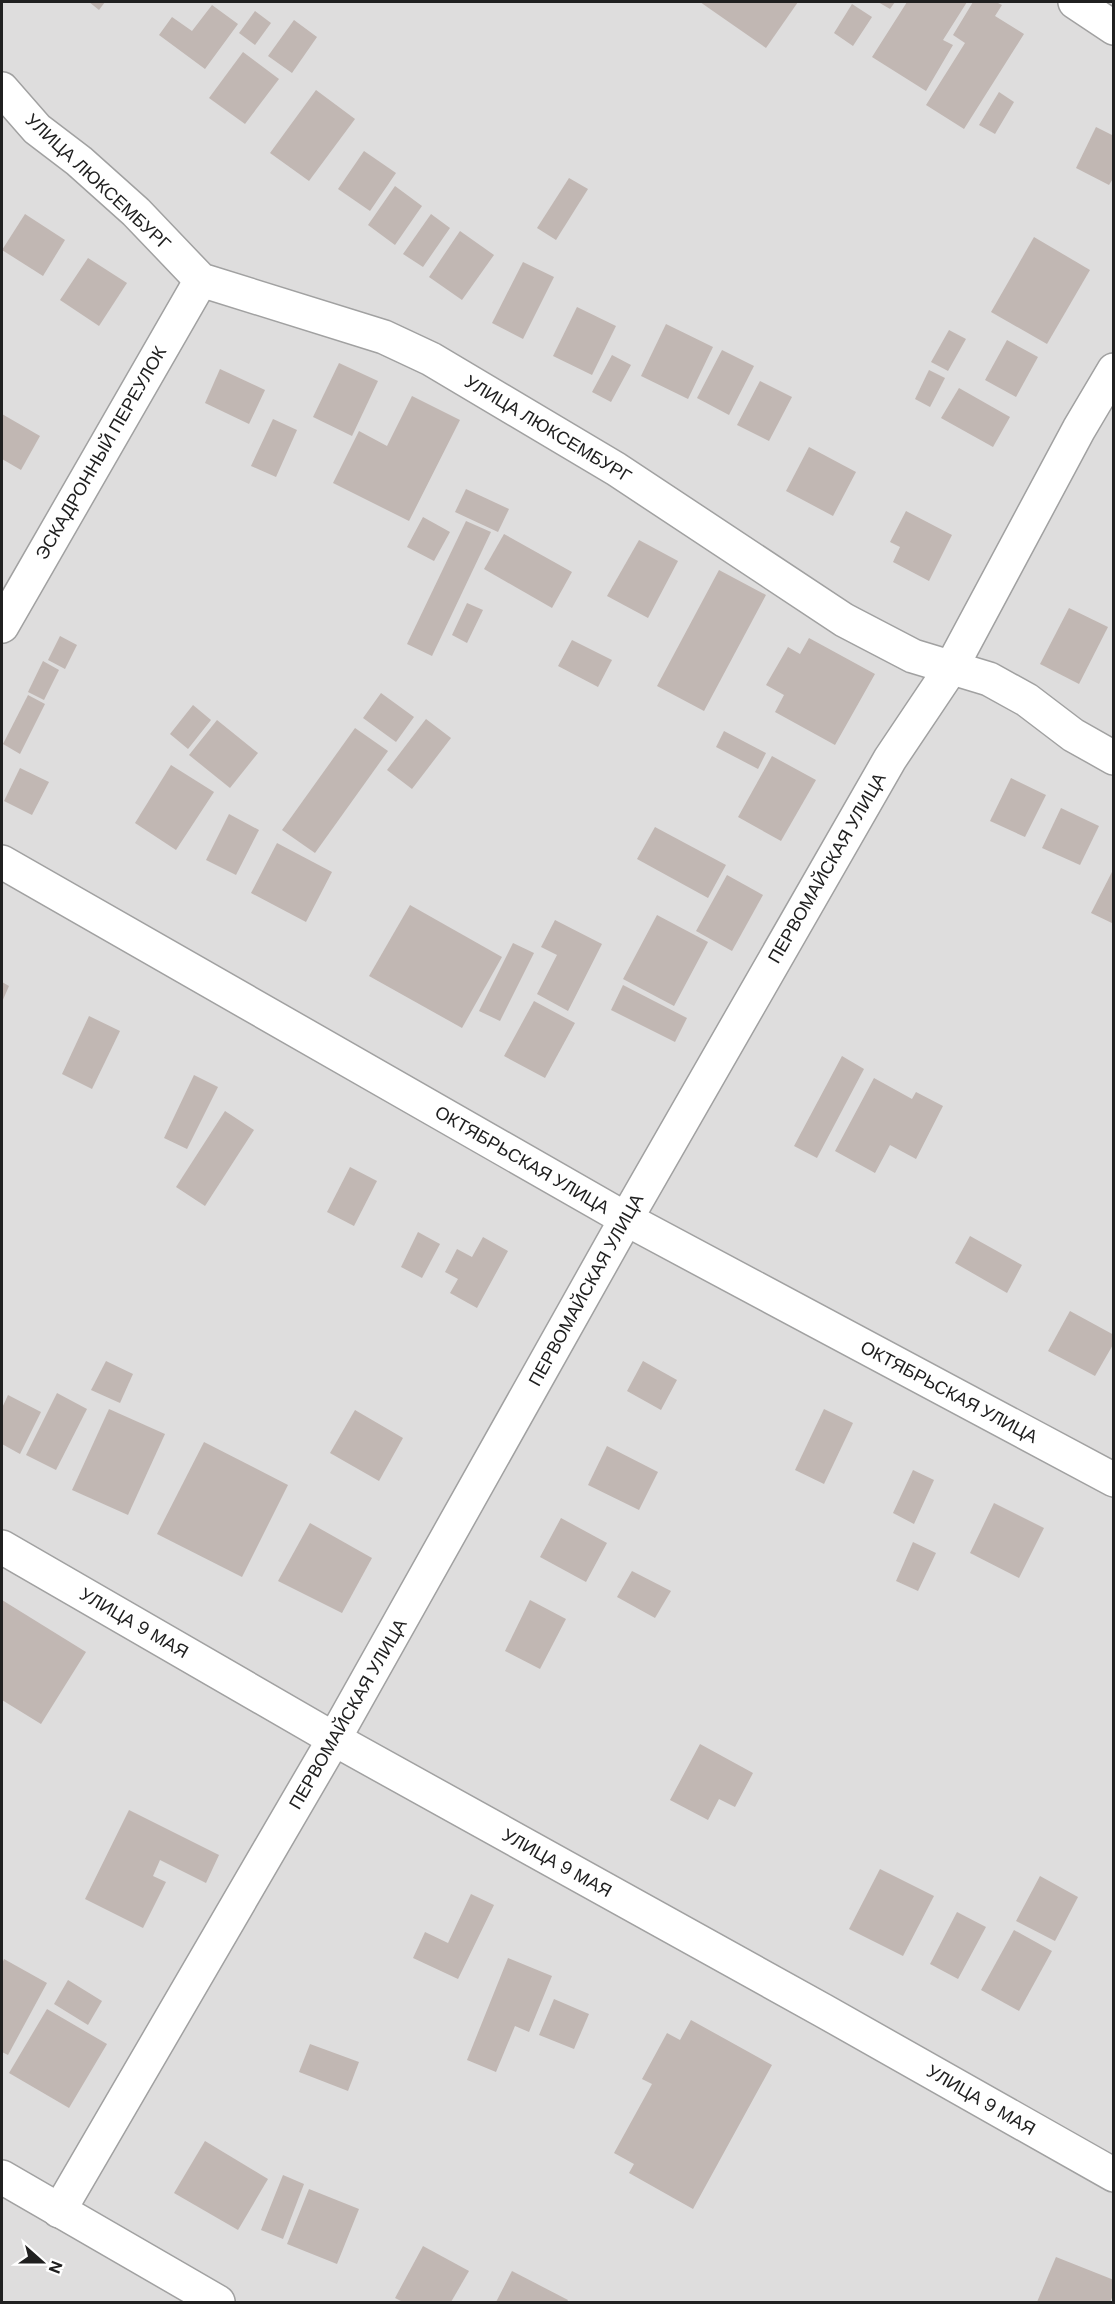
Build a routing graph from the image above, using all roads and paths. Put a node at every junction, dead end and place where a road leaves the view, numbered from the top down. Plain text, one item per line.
1 (1075, 2) edge
2 (1113, 28) edge
3 (2, 89) edge
4 (201, 280) junction
5 (1113, 370) edge
6 (2, 626) edge
7 (951, 668) junction
8 (1113, 758) edge
9 (2, 862) edge
10 (626, 1219) junction
11 (1113, 1480) edge
12 (2, 1547) edge
13 (334, 1739) junction
14 (1113, 2175) edge
15 (2, 2177) edge
16 (59, 2211) junction
17 (219, 2302) edge

1 - 2 street
3 - 4 street, УЛИЦА ЛЮКСЕМБУРГ
4 - 6 street, ЭСКАДРОННЫЙ ПЕРЕУЛОК
4 - 7 street, УЛИЦА ЛЮКСЕМБУРГ
5 - 7 street, ПЕРВОМАЙСКАЯ УЛИЦА
7 - 8 street, УЛИЦА ЛЮКСЕМБУРГ
7 - 10 street, ПЕРВОМАЙСКАЯ УЛИЦА
9 - 10 street, ОКТЯБРЬСКАЯ УЛИЦА
10 - 11 street, ОКТЯБРЬСКАЯ УЛИЦА
10 - 13 street, ПЕРВОМАЙСКАЯ УЛИЦА
12 - 13 street, УЛИЦА 9 МАЯ
13 - 14 street, УЛИЦА 9 МАЯ
13 - 16 street, ПЕРВОМАЙСКАЯ УЛИЦА
15 - 16 street
16 - 17 street

